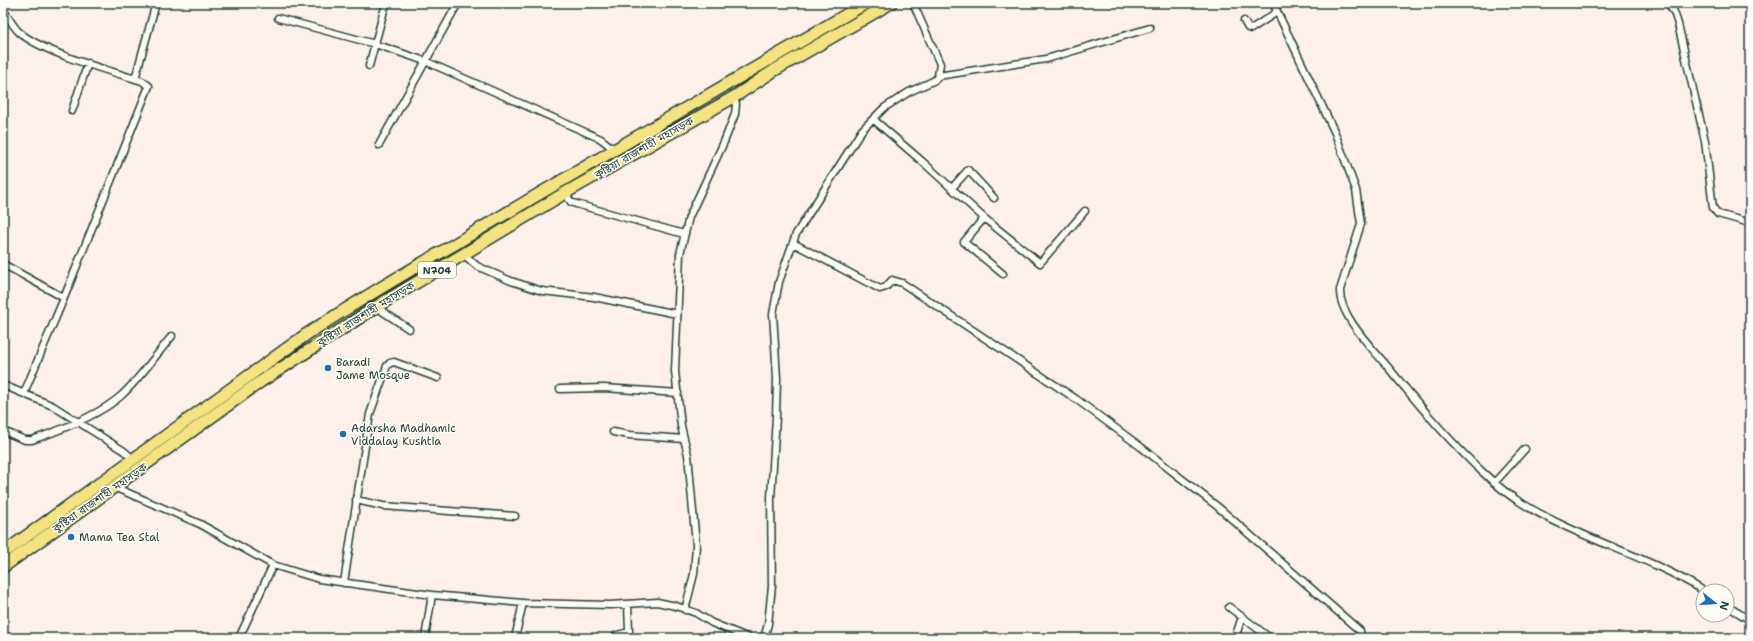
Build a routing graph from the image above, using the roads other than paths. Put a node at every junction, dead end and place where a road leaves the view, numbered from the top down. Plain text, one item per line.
1 (156, 3) edge
2 (386, 3) edge
3 (458, 3) edge
4 (866, 3) edge
5 (891, 3) edge
6 (913, 3) edge
7 (1281, 3) edge
8 (1668, 3) edge
9 (1275, 7) edge
10 (3, 9) edge
11 (278, 18) dead end
12 (1244, 21) dead end
13 (1150, 28) dead end
14 (375, 44) junction
15 (425, 61) junction
16 (88, 63) junction
17 (369, 66) dead end
18 (938, 76) junction
19 (135, 79) junction
20 (734, 97) junction
21 (72, 111) dead end
22 (873, 119) junction
23 (379, 145) dead end
24 (615, 150) junction
25 (587, 165) junction
26 (593, 177) junction
27 (952, 188) junction
28 (565, 193) junction
29 (994, 198) dead end
30 (1085, 211) dead end
31 (984, 218) junction
32 (1750, 222) edge
33 (684, 234) junction
34 (792, 243) junction
35 (463, 254) junction
36 (3, 264) edge
37 (1003, 274) dead end
38 (64, 298) junction
39 (356, 302) junction
40 (376, 306) junction
41 (677, 314) junction
42 (362, 315) junction
43 (409, 330) dead end
44 (172, 336) dead end
45 (438, 378) dead end
46 (3, 385) edge
47 (560, 389) dead end
48 (24, 393) junction
49 (678, 393) junction
50 (77, 422) junction
51 (3, 432) edge
52 (613, 432) dead end
53 (167, 436) junction
54 (684, 439) junction
55 (172, 446) junction
56 (1525, 449) dead end
57 (133, 459) junction
58 (1494, 483) junction
59 (114, 487) junction
60 (356, 500) junction
61 (515, 516) dead end
62 (49, 527) junction
63 (3, 553) edge
64 (273, 564) junction
65 (3, 567) edge
66 (344, 582) junction
67 (1695, 586) edge
68 (432, 595) junction
69 (523, 603) junction
70 (628, 604) junction
71 (1229, 607) dead end
72 (685, 610) junction
73 (1735, 611) edge
74 (1242, 617) junction
75 (1750, 620) edge
76 (239, 638) edge
77 (425, 638) edge
78 (515, 638) edge
79 (614, 638) edge
80 (749, 638) edge
81 (764, 638) edge
82 (1235, 638) edge
83 (1270, 638) edge
84 (1362, 638) edge

1 - 19 street
2 - 14 street
3 - 15 street
4 - 24 highway, কুষ্টিয়া রাজশাহী মহাসড়ক / N704
5 - 20 highway, কুষ্টিয়া রাজশাহী মহাসড়ক / N704
6 - 18 street
7 - 9 street
8 - 32 street
9 - 12 street
9 - 58 street
10 - 16 street
11 - 14 street
13 - 18 street
14 - 15 street
14 - 17 street
15 - 23 street
15 - 24 street
16 - 19 street
16 - 21 street
18 - 22 street
19 - 38 street
20 - 26 highway, কুষ্টিয়া রাজশাহী মহাসড়ক / N704
20 - 33 street
22 - 27 street
22 - 34 street
24 - 25 highway, কুষ্টিয়া রাজশাহী মহাসড়ক / N704
25 - 26 highway
25 - 39 highway, কুষ্টিয়া রাজশাহী মহাসড়ক / N704
26 - 28 highway, কুষ্টিয়া রাজশাহী মহাসড়ক / N704
27 - 29 street
27 - 31 street
28 - 33 street
28 - 35 highway, কুষ্টিয়া রাজশাহী মহাসড়ক / N704
30 - 31 street
31 - 37 street
33 - 41 street
34 - 81 street
34 - 84 street
35 - 40 highway, কুষ্টিয়া রাজশাহী মহাসড়ক / N704
35 - 41 street
36 - 38 street
38 - 48 street
39 - 42 highway
39 - 53 highway, কুষ্টিয়া রাজশাহী মহাসড়ক / N704
40 - 42 highway, কুষ্টিয়া রাজশাহী মহাসড়ক / N704
40 - 43 street
41 - 49 street
42 - 55 highway, কুষ্টিয়া রাজশাহী মহাসড়ক / N704
44 - 50 street
45 - 60 street
46 - 48 street
47 - 49 street
48 - 50 street
49 - 54 street
50 - 51 street
50 - 57 street
52 - 54 street
53 - 55 highway
53 - 57 highway, কুষ্টিয়া রাজশাহী মহাসড়ক / N704
54 - 72 street
55 - 59 highway, কুষ্টিয়া রাজশাহী মহাসড়ক / N704
56 - 58 street
57 - 62 highway, কুষ্টিয়া রাজশাহী মহাসড়ক / N704
58 - 67 street
59 - 62 highway, কুষ্টিয়া রাজশাহী মহাসড়ক / N704
59 - 64 street
60 - 61 street
60 - 66 street
62 - 63 highway, কুষ্টিয়া রাজশাহী মহাসড়ক / N704
62 - 65 highway, কুষ্টিয়া রাজশাহী মহাসড়ক / N704
64 - 66 street
64 - 76 street
66 - 68 street
68 - 69 street
68 - 77 street
69 - 70 street
69 - 78 street
70 - 72 street
70 - 79 street
71 - 74 street
72 - 80 street
73 - 75 street
74 - 82 street
74 - 83 street

